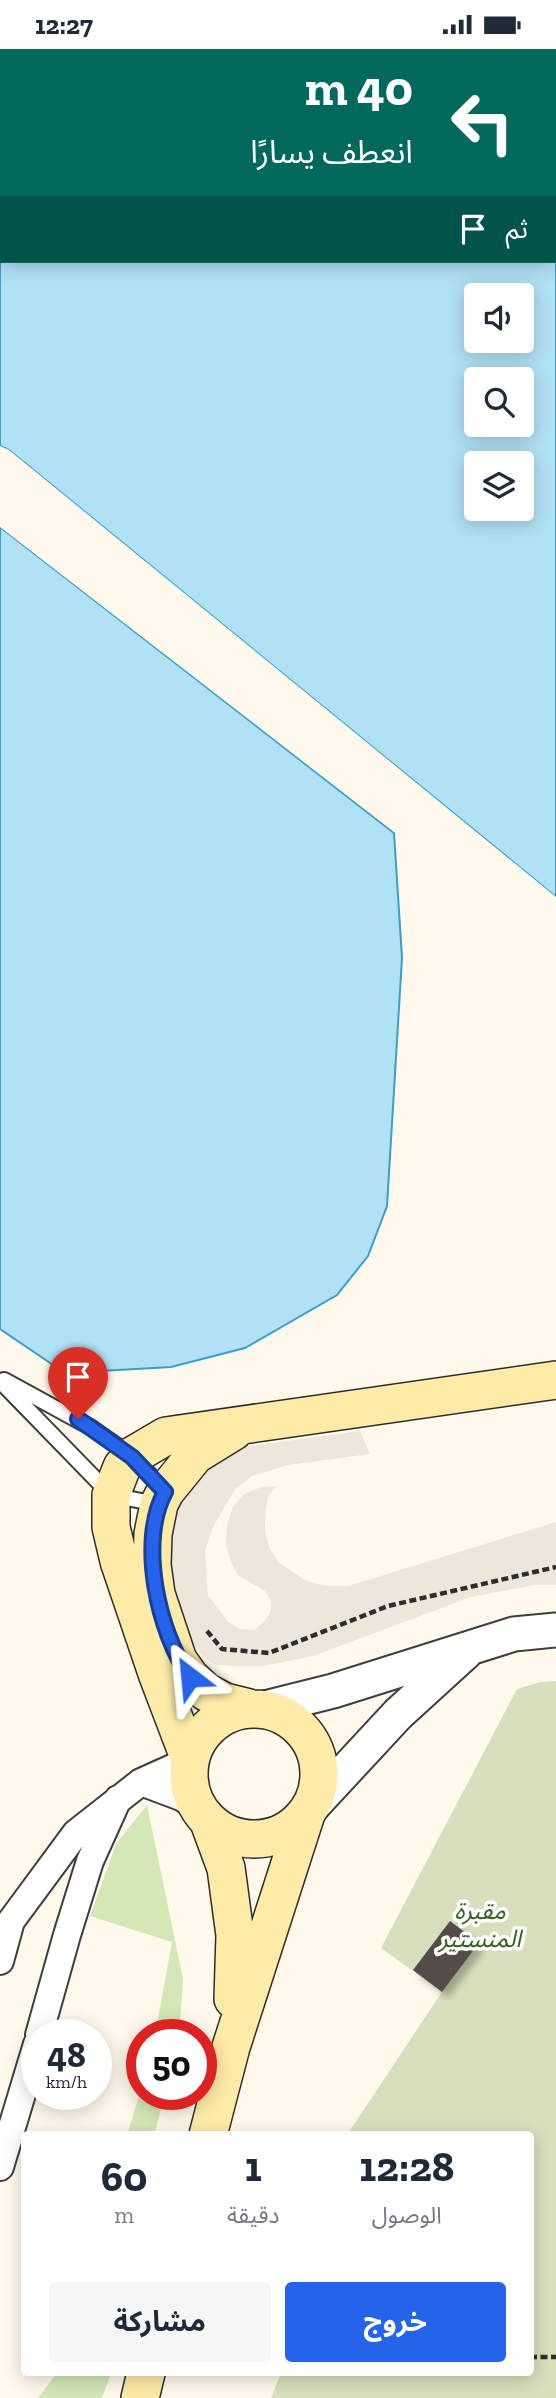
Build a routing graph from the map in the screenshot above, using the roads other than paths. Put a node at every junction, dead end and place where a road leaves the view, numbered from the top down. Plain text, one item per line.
1 (0, 1379) edge
2 (556, 1380) edge
3 (246, 1423) junction
4 (132, 1457) junction
5 (111, 1495) junction
6 (162, 1498) junction
7 (556, 1630) edge
8 (473, 1646) junction
9 (255, 1708) junction
10 (190, 1760) junction
11 (141, 1782) junction
12 (118, 1799) junction
13 (307, 1812) junction
14 (204, 1815) junction
15 (0, 1961) edge
16 (43, 2019) edge
17 (231, 2046) junction
18 (21, 2097) edge
19 (209, 2131) edge
20 (0, 2167) edge
21 (145, 2376) edge
22 (140, 2398) edge

1 - 4 lane
1 - 5 lane
2 - 3 main road
3 - 4 main road
3 - 6 main road
4 - 5 main road
4 - 6 lane
5 - 6 lane
5 - 10 main road
6 - 9 main road
7 - 8 street
8 - 9 street
8 - 13 street
9 - 10 main road
9 - 13 main road
10 - 11 street
10 - 14 main road
11 - 12 street
11 - 14 street
12 - 15 street
12 - 16 street
13 - 14 main road
13 - 17 main road
14 - 17 main road
17 - 19 main road
18 - 20 street
21 - 22 main road

